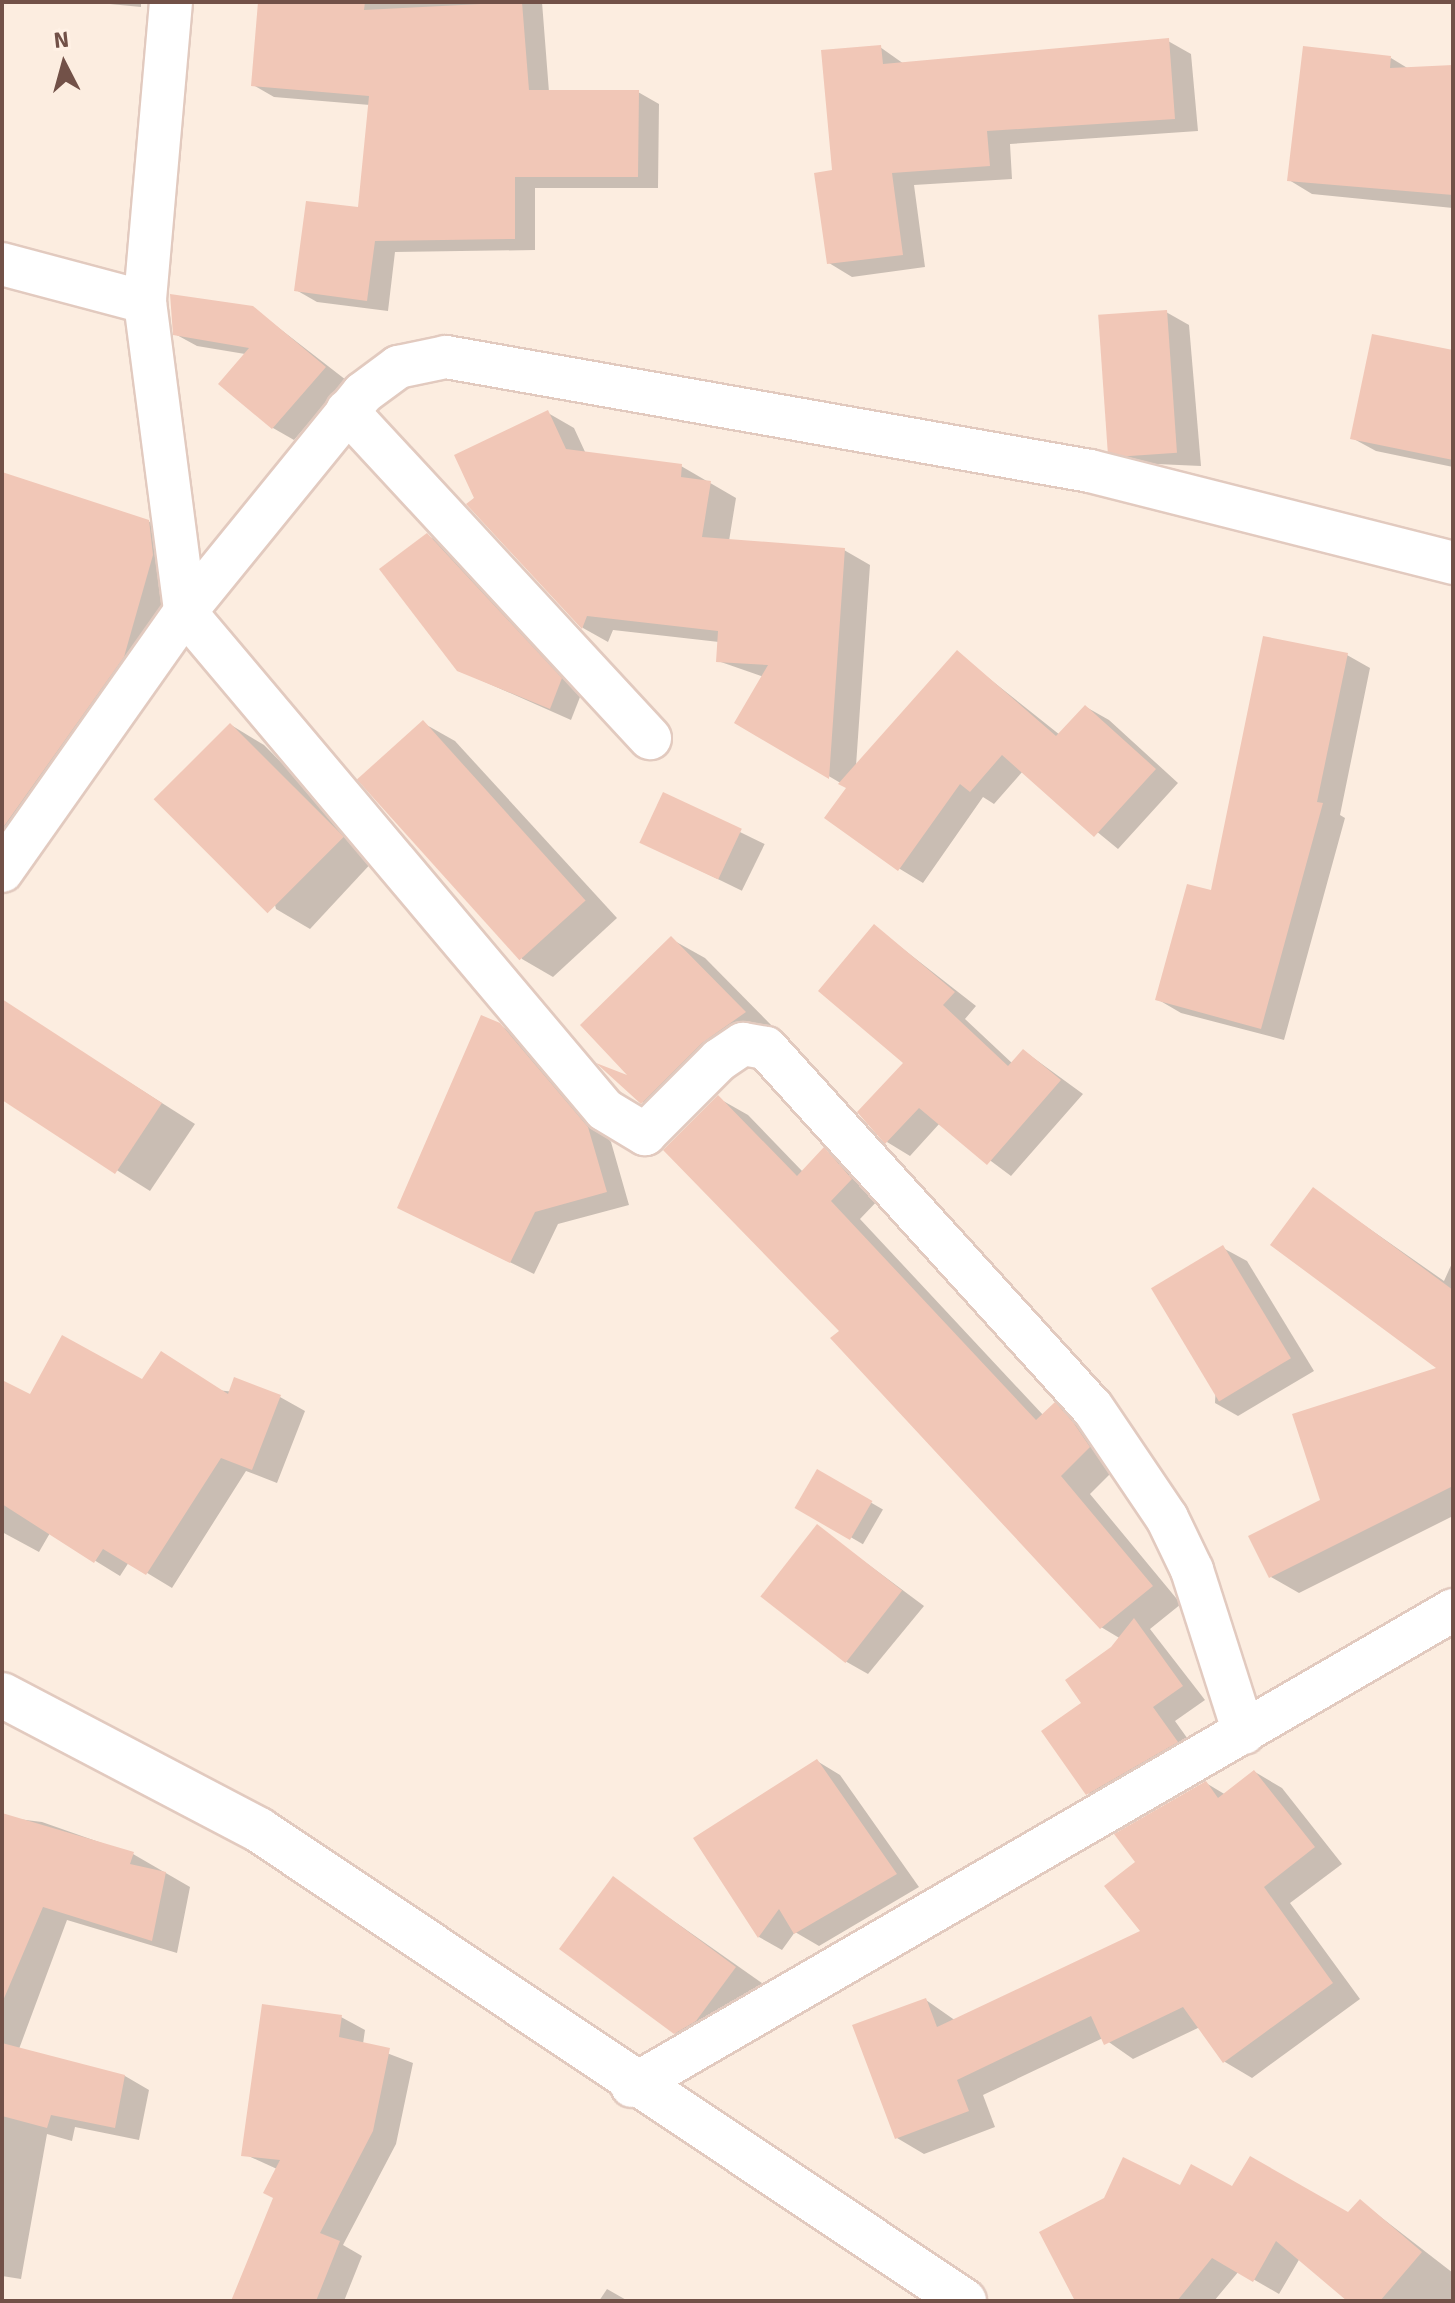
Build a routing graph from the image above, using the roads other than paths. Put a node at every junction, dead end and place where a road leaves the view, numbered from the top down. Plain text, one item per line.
1 (171, 2) edge
2 (2, 264) edge
3 (145, 302) junction
4 (347, 411) junction
5 (1453, 563) edge
6 (185, 612) junction
7 (650, 738) dead end
8 (2, 871) edge
9 (1453, 1610) edge
10 (2, 1695) edge
11 (1244, 1733) junction
12 (632, 2086) junction
13 (964, 2301) edge

1 - 3 street
2 - 3 street
3 - 6 street
4 - 5 street
4 - 6 street
4 - 7 street
6 - 8 street
6 - 11 street
9 - 11 street
10 - 12 street
11 - 12 street
12 - 13 street

